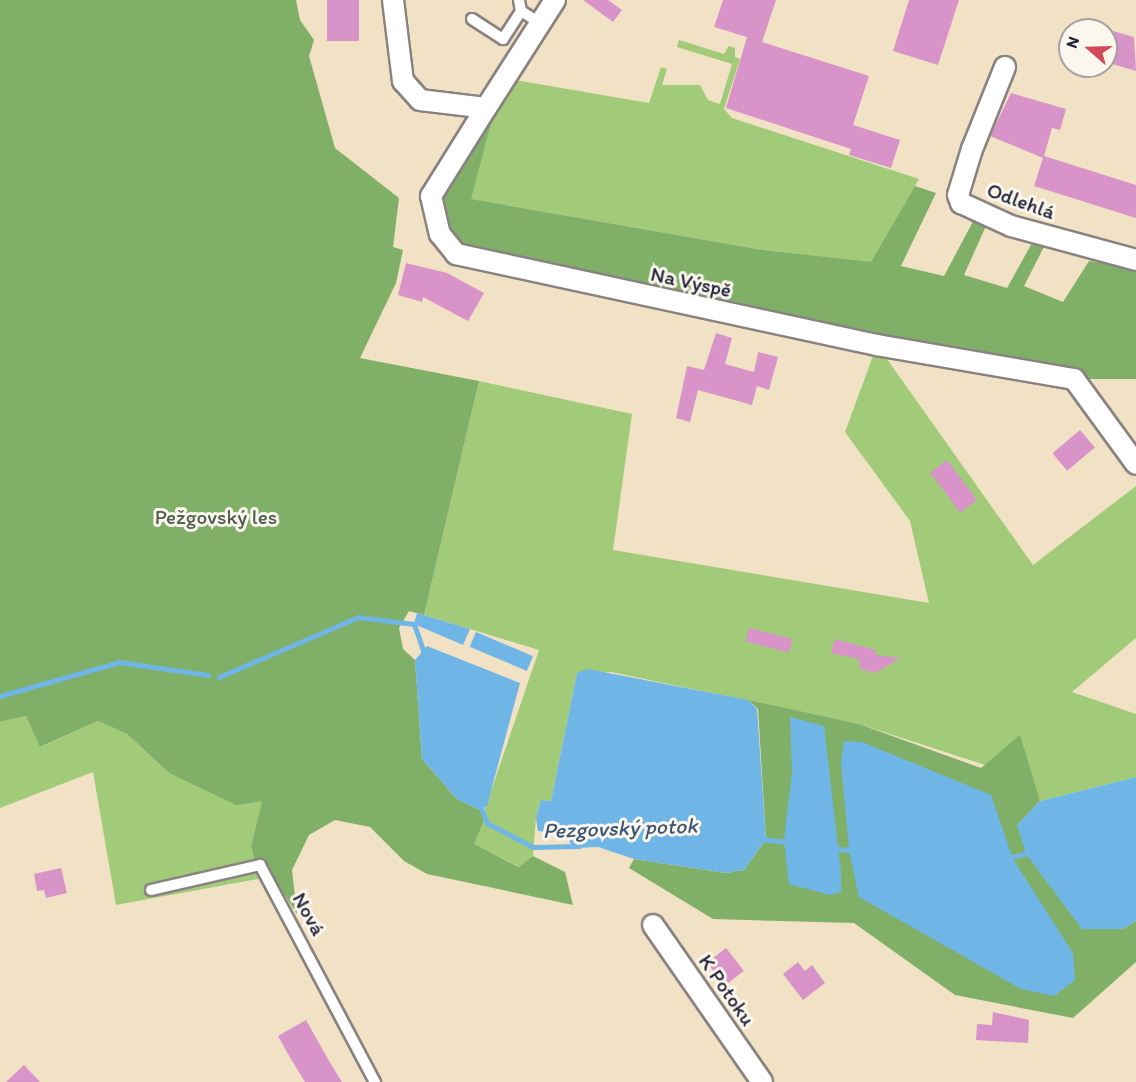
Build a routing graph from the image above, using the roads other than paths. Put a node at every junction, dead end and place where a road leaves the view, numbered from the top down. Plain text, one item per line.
1 (555, 0) edge
2 (393, 3) edge
3 (520, 6) edge
4 (472, 19) dead end
5 (540, 23) junction
6 (1005, 67) dead end
7 (486, 108) junction
8 (1136, 260) edge
9 (1136, 464) edge
10 (151, 890) dead end
11 (653, 925) dead end
12 (375, 1082) edge
13 (762, 1082) edge

1 - 5 street, Na Výspě
2 - 7 street
3 - 4 lane
3 - 5 lane
5 - 7 street, Na Výspě
6 - 8 street, Odlehlá
7 - 9 street, Na Výspě
10 - 12 lane, Nová
11 - 13 street, K Potoku

